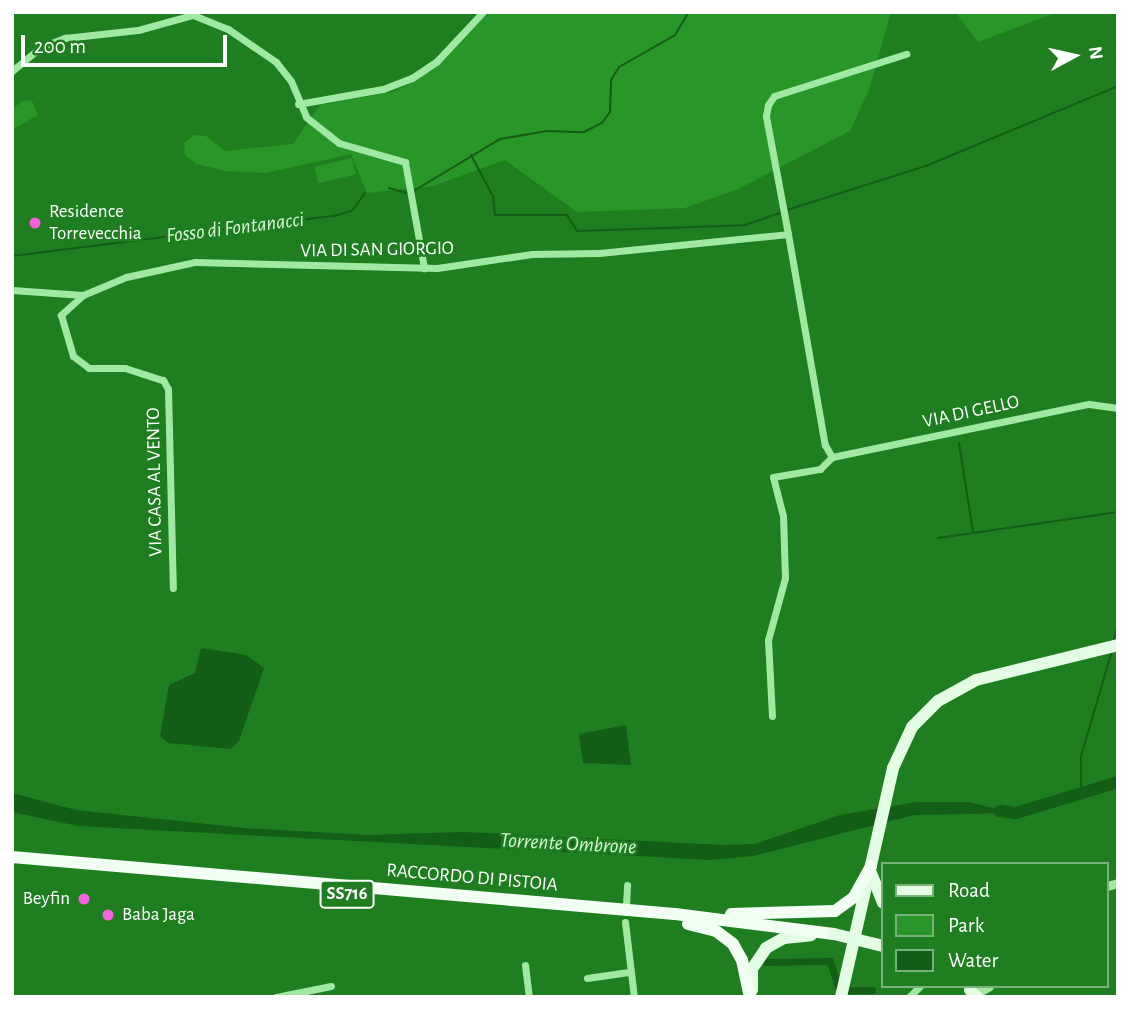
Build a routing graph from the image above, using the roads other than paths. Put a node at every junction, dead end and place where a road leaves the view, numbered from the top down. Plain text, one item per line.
1 (162, 12) edge
2 (483, 12) edge
3 (167, 22) junction
4 (906, 54) dead end
5 (12, 71) edge
6 (298, 104) junction
7 (788, 234) junction
8 (424, 268) junction
9 (12, 290) edge
10 (83, 295) junction
11 (1118, 408) edge
12 (832, 457) junction
13 (173, 588) dead end
14 (1118, 645) edge
15 (772, 716) dead end
16 (12, 857) edge
17 (12, 864) edge
18 (871, 866) junction
19 (627, 885) dead end
20 (881, 899) edge
21 (625, 906) dead end
22 (678, 918) junction
23 (625, 922) dead end
24 (834, 934) junction
25 (881, 946) edge
26 (525, 965) dead end
27 (629, 972) junction
28 (587, 978) dead end
29 (331, 986) dead end
30 (276, 997) edge
31 (529, 997) edge
32 (634, 997) edge
33 (752, 997) edge
34 (841, 997) edge

1 - 3 street
2 - 6 street
3 - 5 street
3 - 6 street
4 - 7 street
6 - 8 street
7 - 8 street, VIA DI SAN GIORGIO
7 - 12 street
8 - 10 street, VIA DI SAN GIORGIO
9 - 10 street, VIA DI SAN GIORGIO
10 - 13 street, VIA CASA AL VENTO
11 - 12 street, VIA DI GELLO
12 - 15 street, VIA DI GELLO
14 - 18 main road
16 - 22 highway, RACCORDO DI PISTOIA / SS716
17 - 22 highway, RACCORDO DI PISTOIA / SS716
18 - 20 main road
18 - 22 highway
18 - 34 main road
19 - 21 street
22 - 24 highway, RACCORDO DI PISTOIA / SS716
22 - 33 highway
23 - 27 street
24 - 25 main road, RACCORDO DI PISTOIA / SS716, bridge
24 - 33 main road
26 - 31 street
27 - 28 street
27 - 32 street
29 - 30 street

